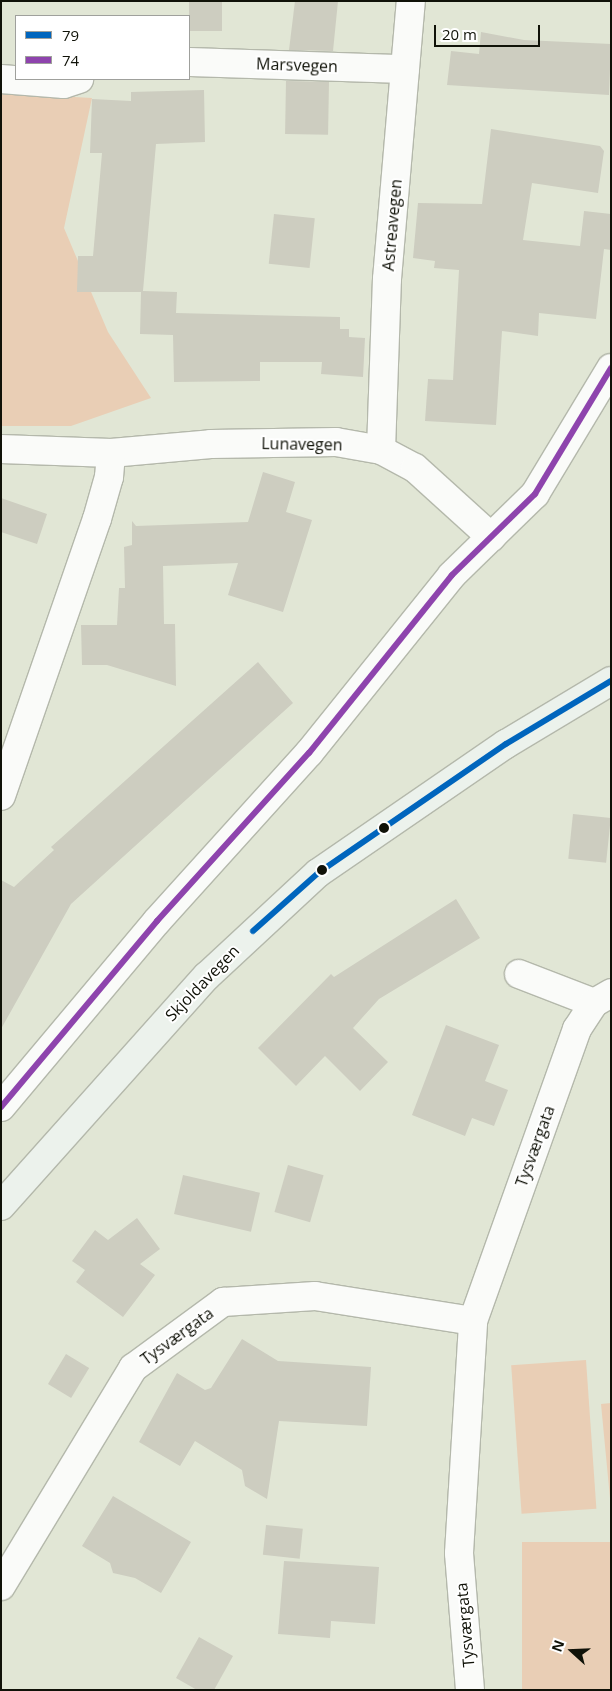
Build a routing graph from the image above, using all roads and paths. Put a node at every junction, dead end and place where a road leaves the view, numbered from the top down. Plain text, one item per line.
1 (411, 1) edge
2 (190, 62) edge
3 (405, 68) junction
4 (1, 79) edge
5 (76, 80) edge
6 (611, 368) edge
7 (1, 449) edge
8 (381, 450) junction
9 (111, 453) junction
10 (491, 537) junction
11 (611, 681) edge
12 (1, 796) edge
13 (519, 974) dead end
14 (602, 998) edge
15 (1, 1107) edge
16 (1, 1206) edge
17 (473, 1321) junction
18 (1, 1586) edge
19 (470, 1690) edge

1 - 3 street, Astreavegen
2 - 3 street, Marsvegen
3 - 8 street, Astreavegen
4 - 5 street
6 - 10 street
7 - 9 street, Lunavegen
8 - 9 street, Lunavegen
8 - 10 street, Lunavegen
9 - 12 street
10 - 15 street
11 - 16 main road, Skjoldavegen
13 - 14 street
14 - 17 street, Tysværgata
17 - 18 street, Tysværgata
17 - 19 street, Tysværgata

